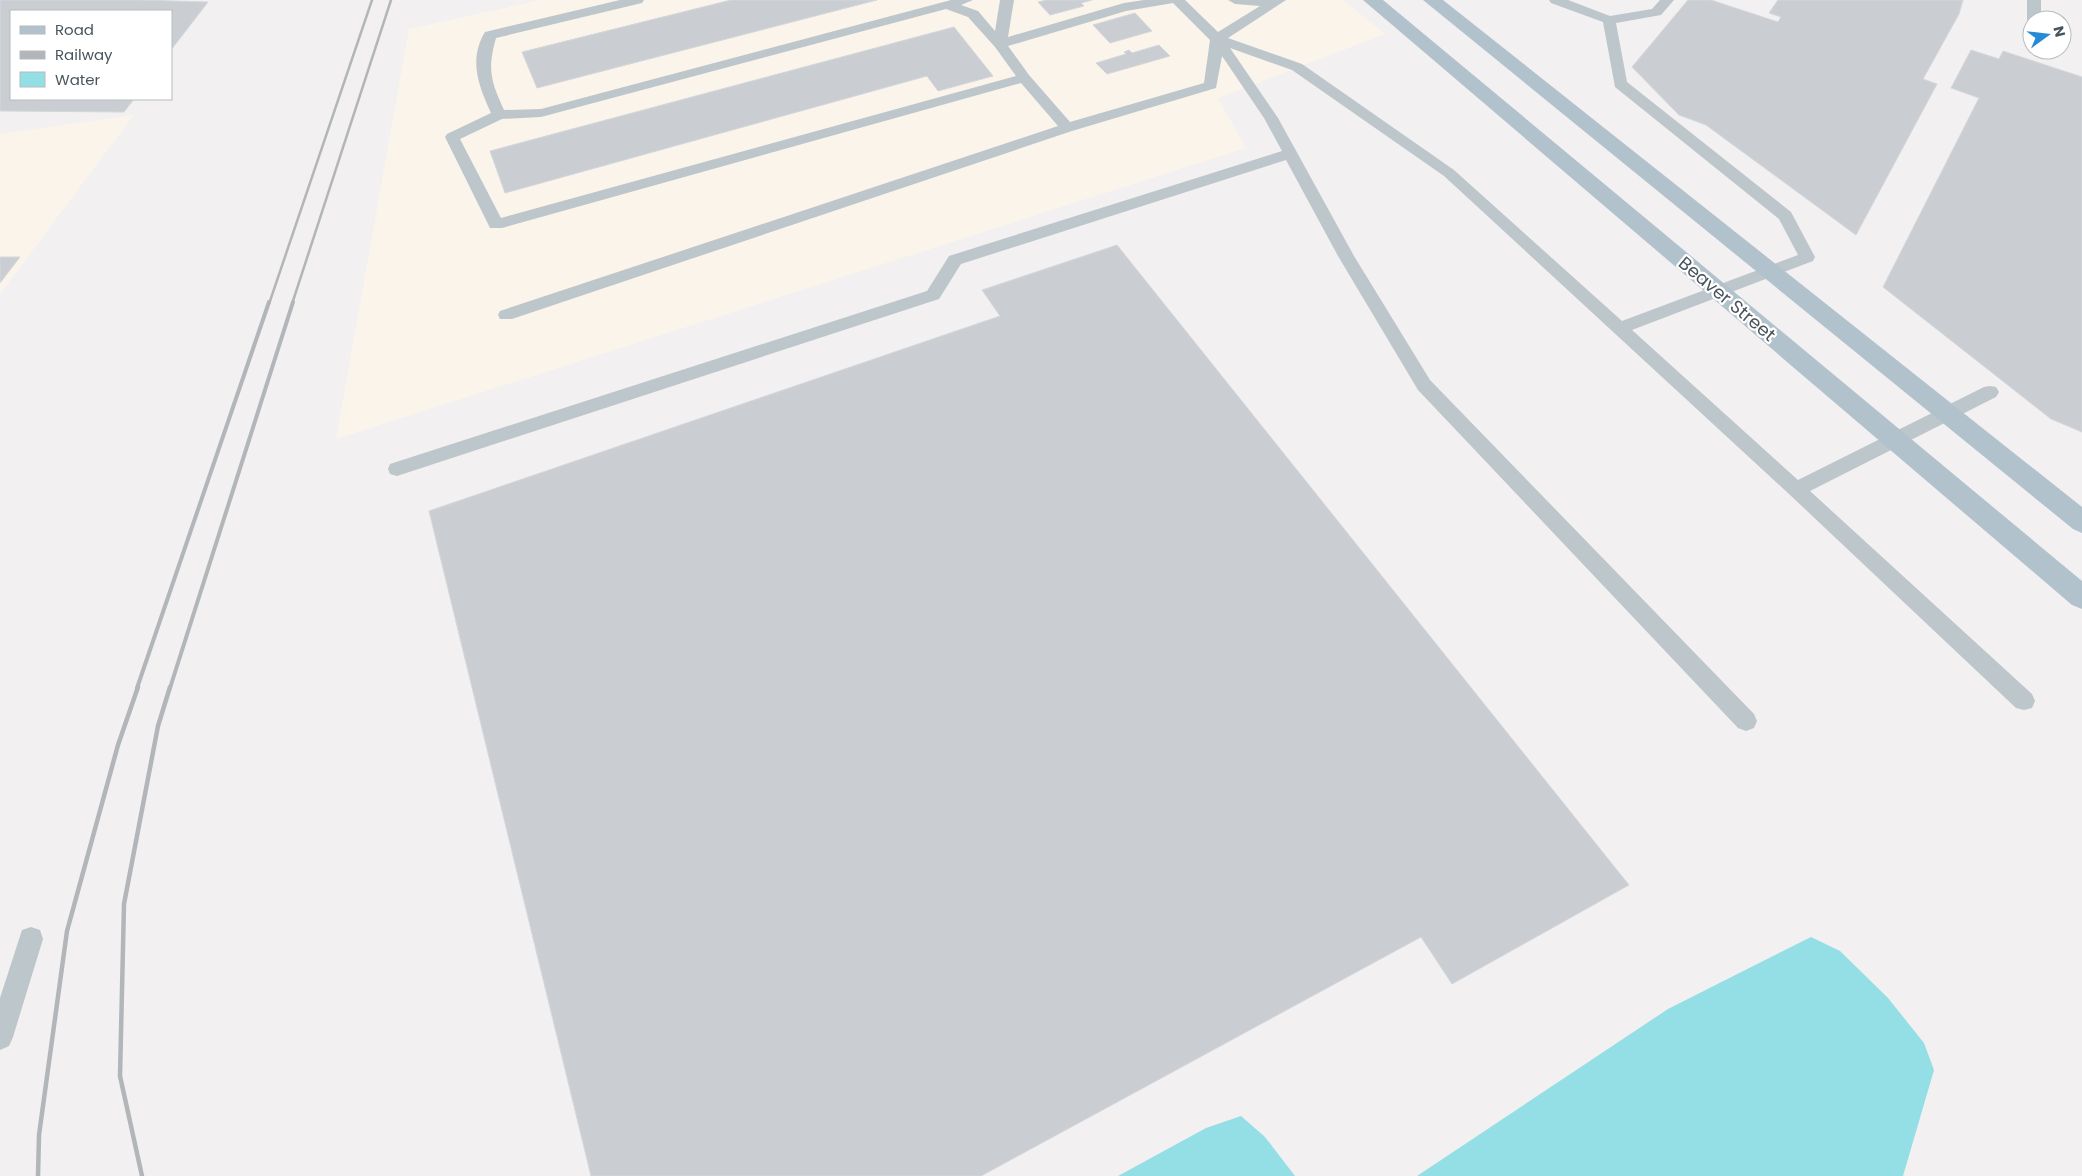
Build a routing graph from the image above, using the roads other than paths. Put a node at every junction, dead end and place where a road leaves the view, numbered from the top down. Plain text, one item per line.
1 (637, 0) edge
2 (966, 0) edge
3 (1007, 0) edge
4 (1170, 0) edge
5 (1177, 0) edge
6 (1235, 0) edge
7 (1372, 0) edge
8 (1432, 0) edge
9 (1556, 0) edge
10 (1667, 0) edge
11 (1277, 1) edge
12 (947, 5) junction
13 (1609, 20) junction
14 (1216, 40) junction
15 (1000, 44) junction
16 (1024, 78) junction
17 (499, 116) junction
18 (1067, 128) junction
19 (1291, 153) junction
20 (506, 316) dead end
21 (1620, 328) junction
22 (1990, 392) dead end
23 (397, 469) dead end
24 (1796, 489) junction
25 (2082, 522) edge
26 (2082, 597) edge
27 (2024, 702) dead end
28 (1746, 722) dead end
29 (31, 939) dead end
30 (0, 1037) edge

1 - 17 lane
2 - 12 lane
3 - 15 lane
4 - 15 lane
5 - 14 lane
6 - 11 lane
7 - 26 main road, Beaver Street
8 - 25 main road
9 - 13 lane
10 - 13 lane
11 - 14 lane
12 - 15 lane
12 - 17 lane
13 - 21 lane
14 - 18 lane
14 - 19 lane
14 - 21 lane
15 - 16 lane
16 - 17 lane
16 - 18 lane
18 - 20 lane
19 - 23 lane
19 - 28 lane
21 - 24 lane
22 - 24 lane
24 - 27 lane
29 - 30 lane

